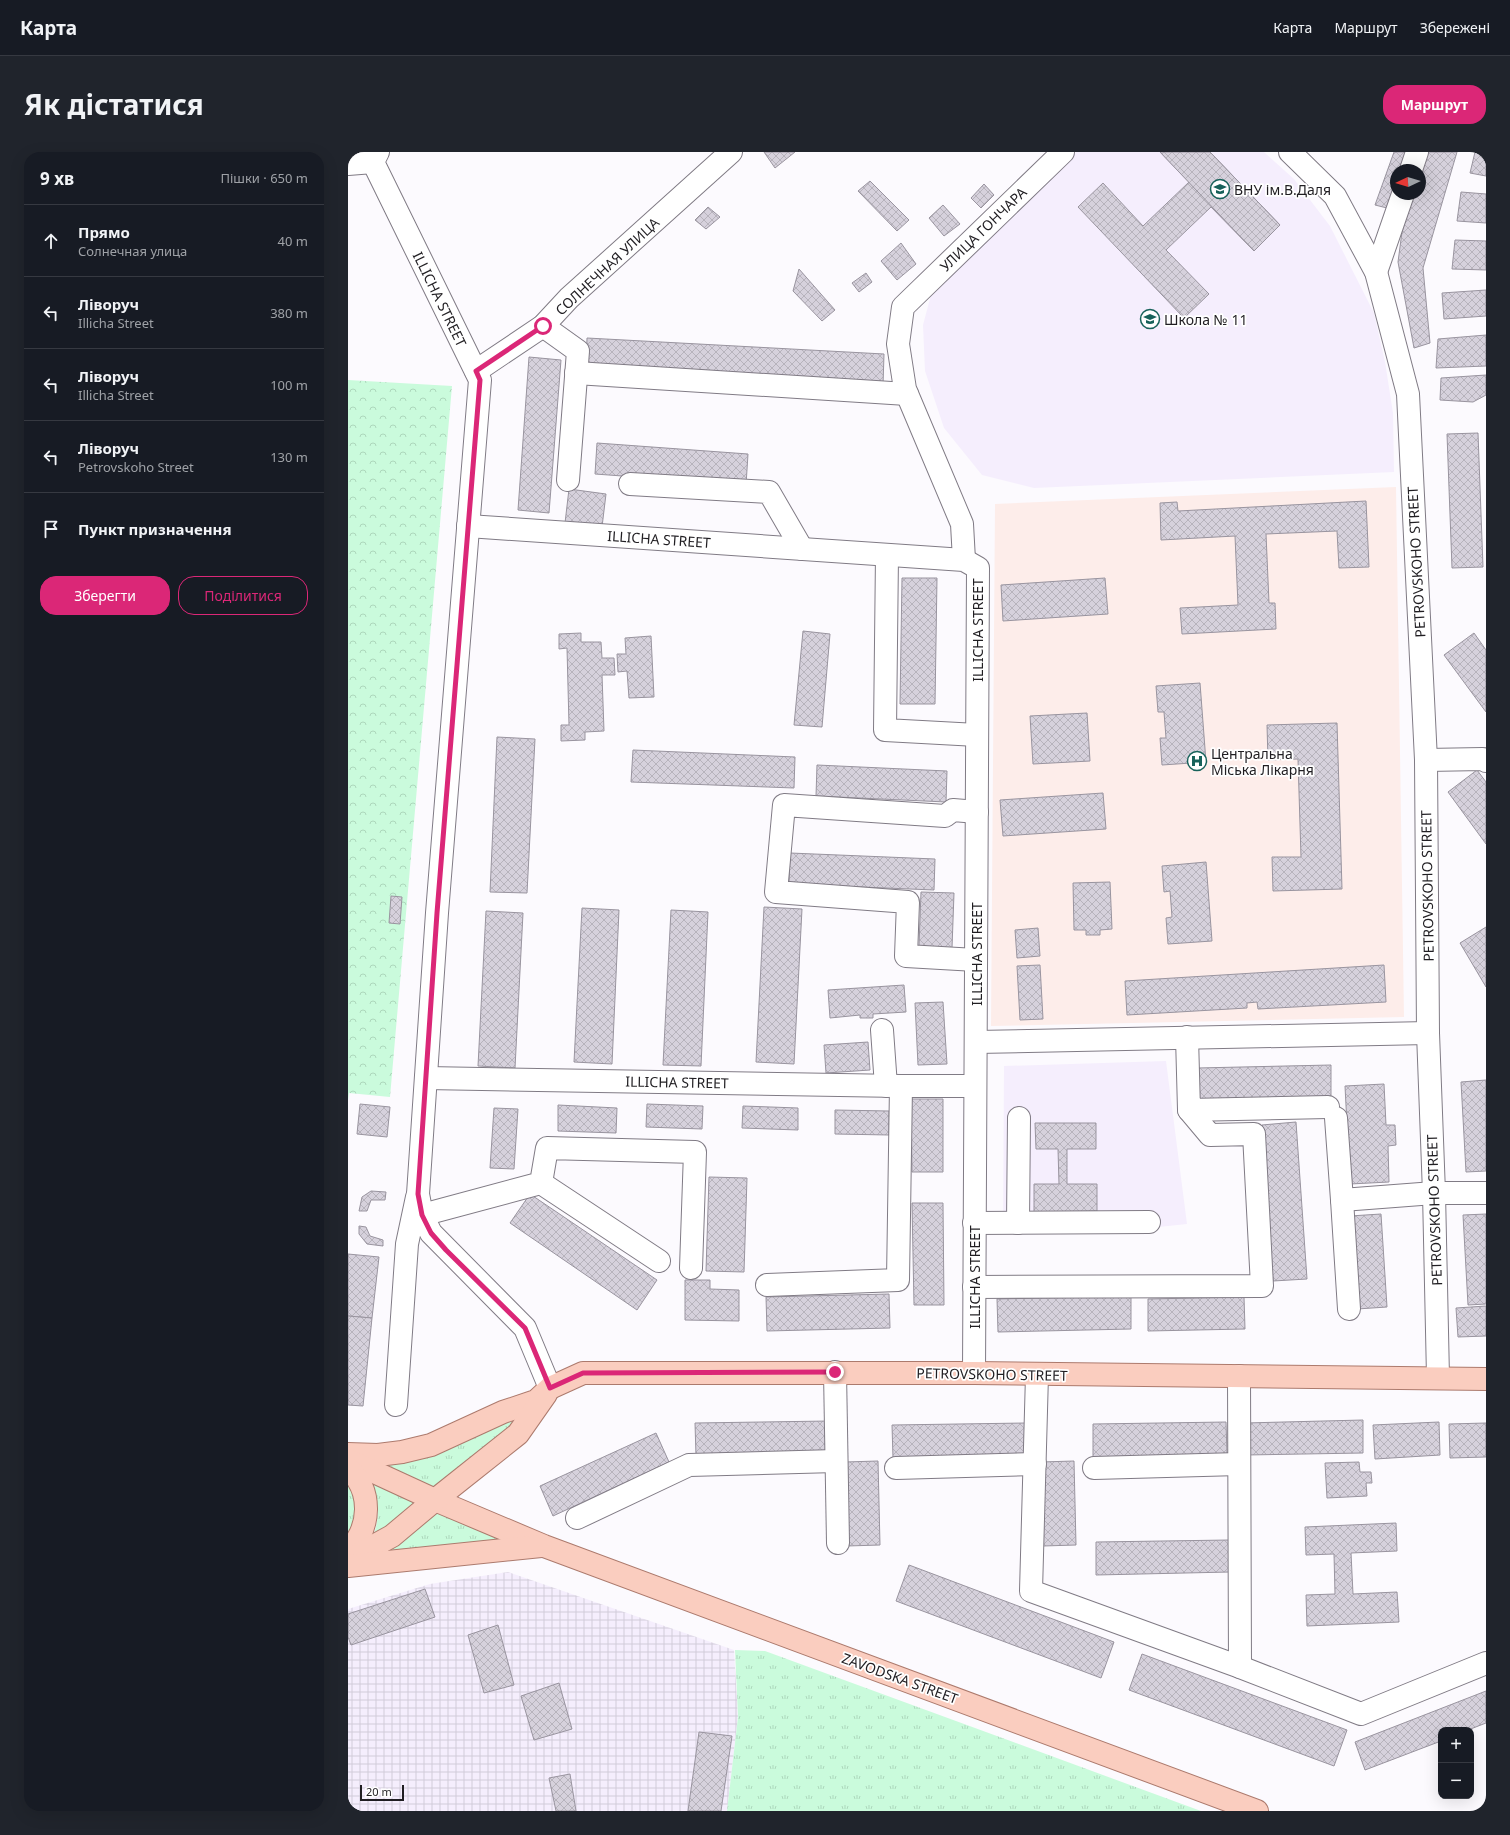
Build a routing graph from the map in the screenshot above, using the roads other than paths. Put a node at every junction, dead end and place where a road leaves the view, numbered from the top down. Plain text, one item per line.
1 (731, 152) edge
2 (1063, 152) edge
3 (1290, 152) edge
4 (1417, 152) edge
5 (376, 157) edge
6 (348, 164) edge
7 (1413, 164) edge
8 (1401, 200) edge
9 (1376, 272) junction
10 (543, 326) junction
11 (476, 371) junction
12 (576, 373) junction
13 (907, 394) junction
14 (568, 480) dead end
15 (630, 484) dead end
16 (468, 526) junction
17 (802, 549) junction
18 (887, 555) junction
19 (964, 560) junction
20 (977, 735) junction
21 (1426, 760) junction
22 (1486, 761) edge
23 (977, 812) junction
24 (976, 960) junction
25 (882, 1030) dead end
26 (1428, 1033) junction
27 (1187, 1037) junction
28 (976, 1042) junction
29 (426, 1078) junction
30 (894, 1086) junction
31 (975, 1086) junction
32 (1189, 1110) junction
33 (1019, 1118) dead end
34 (541, 1183) junction
35 (1434, 1193) junction
36 (1486, 1193) edge
37 (418, 1194) junction
38 (1342, 1200) junction
39 (422, 1215) junction
40 (1149, 1222) dead end
41 (974, 1223) junction
42 (1018, 1223) junction
43 (659, 1261) dead end
44 (691, 1268) dead end
45 (767, 1285) dead end
46 (974, 1287) junction
47 (1349, 1309) dead end
48 (835, 1372) junction
49 (974, 1373) junction
50 (1037, 1375) junction
51 (1239, 1376) junction
52 (1438, 1378) junction
53 (1486, 1379) edge
54 (550, 1388) junction
55 (396, 1405) dead end
56 (348, 1454) edge
57 (348, 1460) edge
58 (836, 1461) junction
59 (1035, 1464) junction
60 (1239, 1464) junction
61 (348, 1468) edge
62 (896, 1468) dead end
63 (1094, 1468) dead end
64 (435, 1500) junction
65 (577, 1518) dead end
66 (838, 1543) dead end
67 (544, 1546) junction
68 (348, 1551) edge
69 (348, 1560) edge
70 (348, 1566) edge
71 (1486, 1663) edge
72 (1240, 1667) junction
73 (1256, 1811) edge

1 - 10 street, СОЛНЕЧНАЯ УЛИЦА
2 - 13 street, УЛИЦА ГОНЧАРА
3 - 9 street, PETROVSKOHO STREET
4 - 7 street
5 - 6 street
5 - 11 street, ILLICHA STREET
8 - 9 street
9 - 21 street, PETROVSKOHO STREET
10 - 11 street, СОЛНЕЧНАЯ УЛИЦА
10 - 12 street
11 - 16 street, ILLICHA STREET
12 - 13 street
12 - 14 street
13 - 19 street
15 - 17 street
16 - 17 street, ILLICHA STREET
16 - 29 street, ILLICHA STREET
17 - 18 street, ILLICHA STREET
18 - 19 street, ILLICHA STREET
18 - 20 street
19 - 20 street, ILLICHA STREET
20 - 23 street, ILLICHA STREET
21 - 22 street
21 - 26 street, PETROVSKOHO STREET
23 - 24 street, ILLICHA STREET
23 - 24 street
24 - 28 street, ILLICHA STREET
25 - 30 street
26 - 27 street
26 - 35 street, PETROVSKOHO STREET
27 - 28 street
27 - 32 street
28 - 31 street, ILLICHA STREET
29 - 30 street, ILLICHA STREET
29 - 37 street, ILLICHA STREET
30 - 31 street, ILLICHA STREET
30 - 45 street
31 - 41 street, ILLICHA STREET
32 - 38 street
32 - 46 street
33 - 42 street
34 - 39 street
34 - 43 street
34 - 44 street
35 - 36 street
35 - 38 street
35 - 52 street, PETROVSKOHO STREET
37 - 39 street, ILLICHA STREET
37 - 55 street
38 - 47 street
39 - 54 street, ILLICHA STREET
40 - 42 street
41 - 42 street
41 - 46 street, ILLICHA STREET
46 - 49 street, ILLICHA STREET
48 - 49 main road, PETROVSKOHO STREET
48 - 54 main road, PETROVSKOHO STREET
48 - 58 street
49 - 50 main road, PETROVSKOHO STREET
50 - 51 main road, PETROVSKOHO STREET
50 - 59 street
51 - 52 main road, PETROVSKOHO STREET
51 - 60 street
52 - 53 main road, PETROVSKOHO STREET
54 - 56 main road
54 - 64 main road
57 - 64 main road, ZAVODSKA STREET
58 - 65 street
58 - 66 street
59 - 62 street
59 - 72 street
60 - 63 street
60 - 72 street
61 - 68 main road
64 - 67 main road, ZAVODSKA STREET
64 - 69 main road
67 - 70 main road
67 - 73 main road, ZAVODSKA STREET
71 - 72 street

